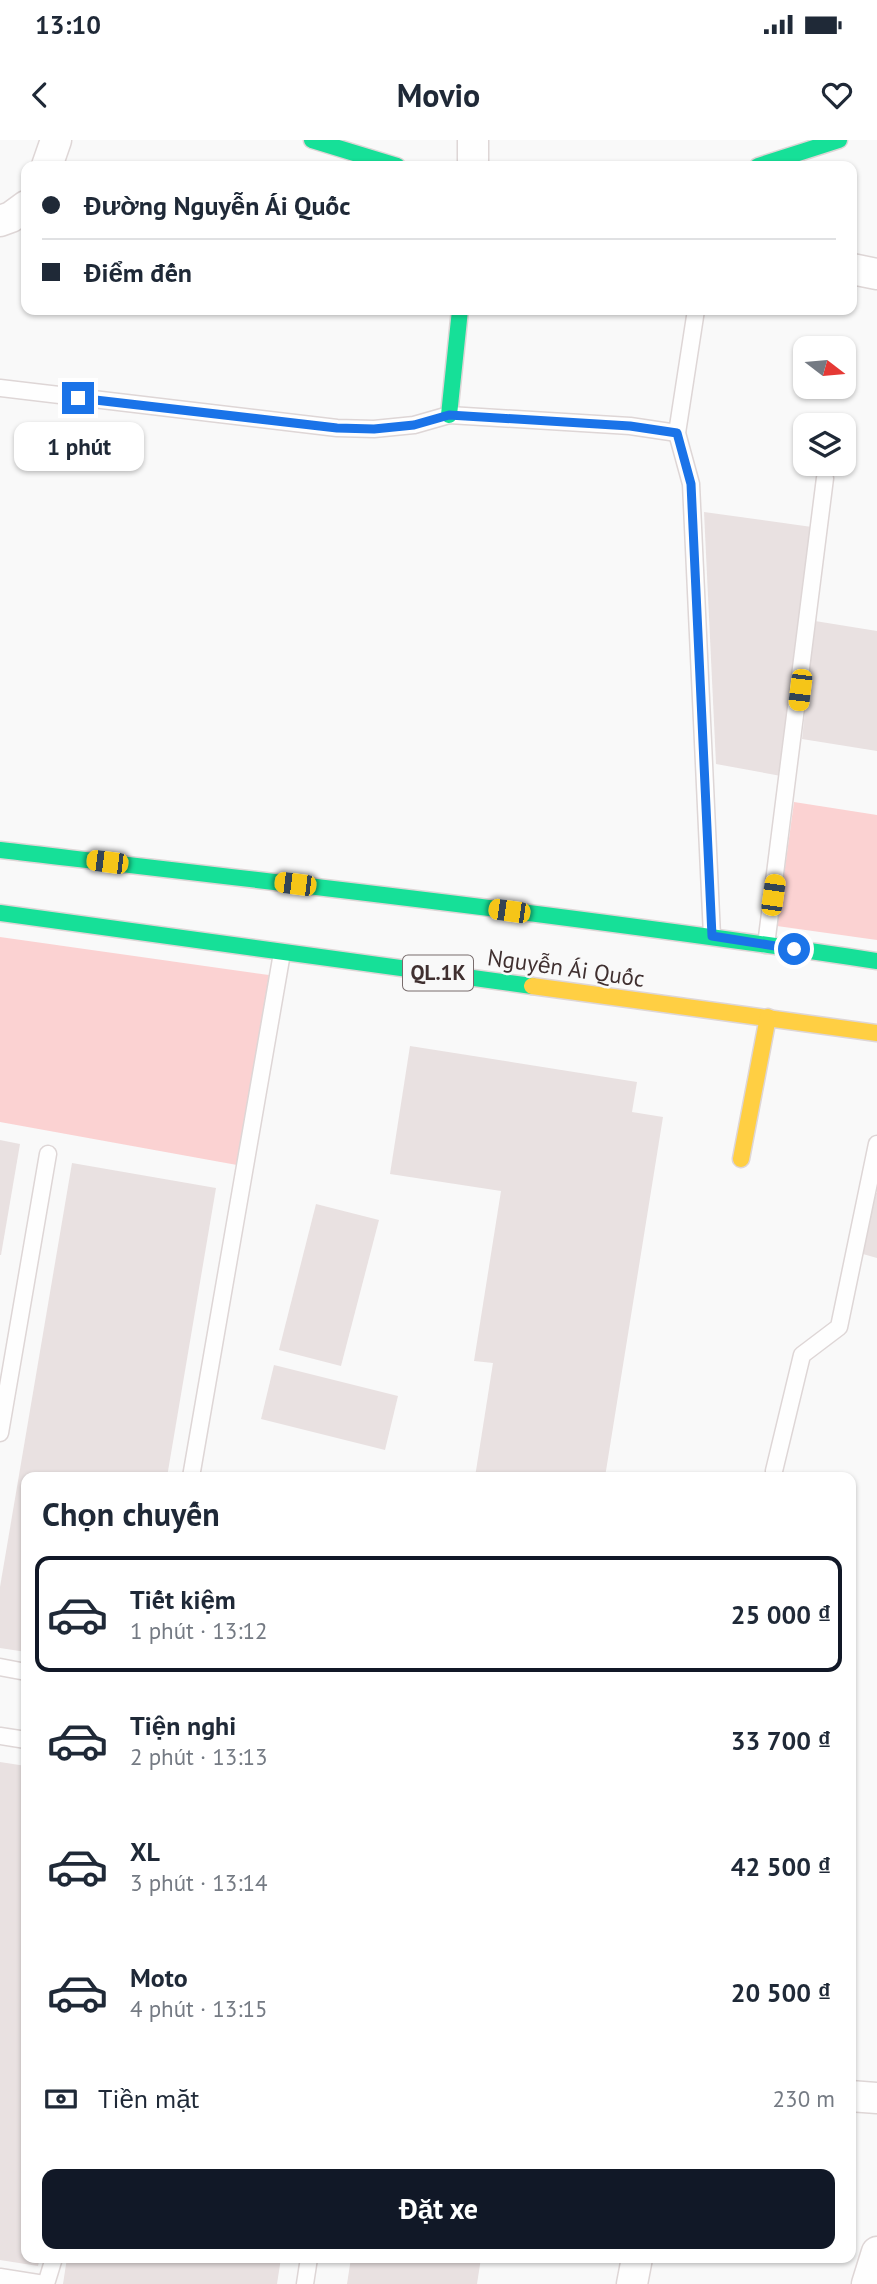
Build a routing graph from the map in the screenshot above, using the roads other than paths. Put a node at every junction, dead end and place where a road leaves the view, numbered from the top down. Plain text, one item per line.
1 (56, 140) edge
2 (312, 140) edge
3 (473, 140) edge
4 (839, 140) edge
5 (49, 161) edge
6 (381, 161) edge
7 (473, 161) edge
8 (774, 161) edge
9 (21, 210) edge
10 (0, 221) edge
11 (857, 270) edge
12 (877, 274) edge
13 (459, 315) edge
14 (695, 315) edge
15 (0, 388) edge
16 (449, 415) junction
17 (677, 433) junction
18 (825, 478) dead end
19 (0, 850) edge
20 (0, 913) edge
21 (712, 936) junction
22 (766, 945) junction
23 (282, 953) junction
24 (877, 961) edge
25 (768, 1017) junction
26 (877, 1033) edge
27 (877, 1144) edge
28 (48, 1154) dead end
29 (741, 1159) dead end
30 (0, 1433) edge
31 (774, 1471) dead end
32 (192, 1472) edge
33 (0, 1667) edge
34 (21, 1671) edge
35 (0, 1736) edge
36 (21, 1739) edge
37 (856, 2096) edge
38 (877, 2098) edge
39 (877, 2252) edge
40 (52, 2263) edge
41 (308, 2263) edge
42 (636, 2263) edge
43 (0, 2277) edge
44 (45, 2284) edge
45 (304, 2284) edge
46 (632, 2284) edge
47 (867, 2284) edge

1 - 5 street
2 - 6 main road
3 - 7 street
4 - 8 main road
9 - 10 street
11 - 12 street
13 - 16 main road
14 - 17 lane
15 - 16 lane
16 - 17 lane
17 - 21 lane
18 - 22 lane
19 - 21 main road
20 - 23 main road, Nguyễn Ái Quốc / QL.1K
21 - 22 main road
22 - 24 main road
23 - 25 main road, Nguyễn Ái Quốc / QL.1K
23 - 32 lane
25 - 26 main road, Nguyễn Ái Quốc / QL.1K
25 - 29 main road
27 - 31 lane
28 - 30 lane
33 - 34 lane
35 - 36 lane
37 - 38 street
39 - 47 street
40 - 44 lane
41 - 45 lane
42 - 46 street
43 - 44 lane

